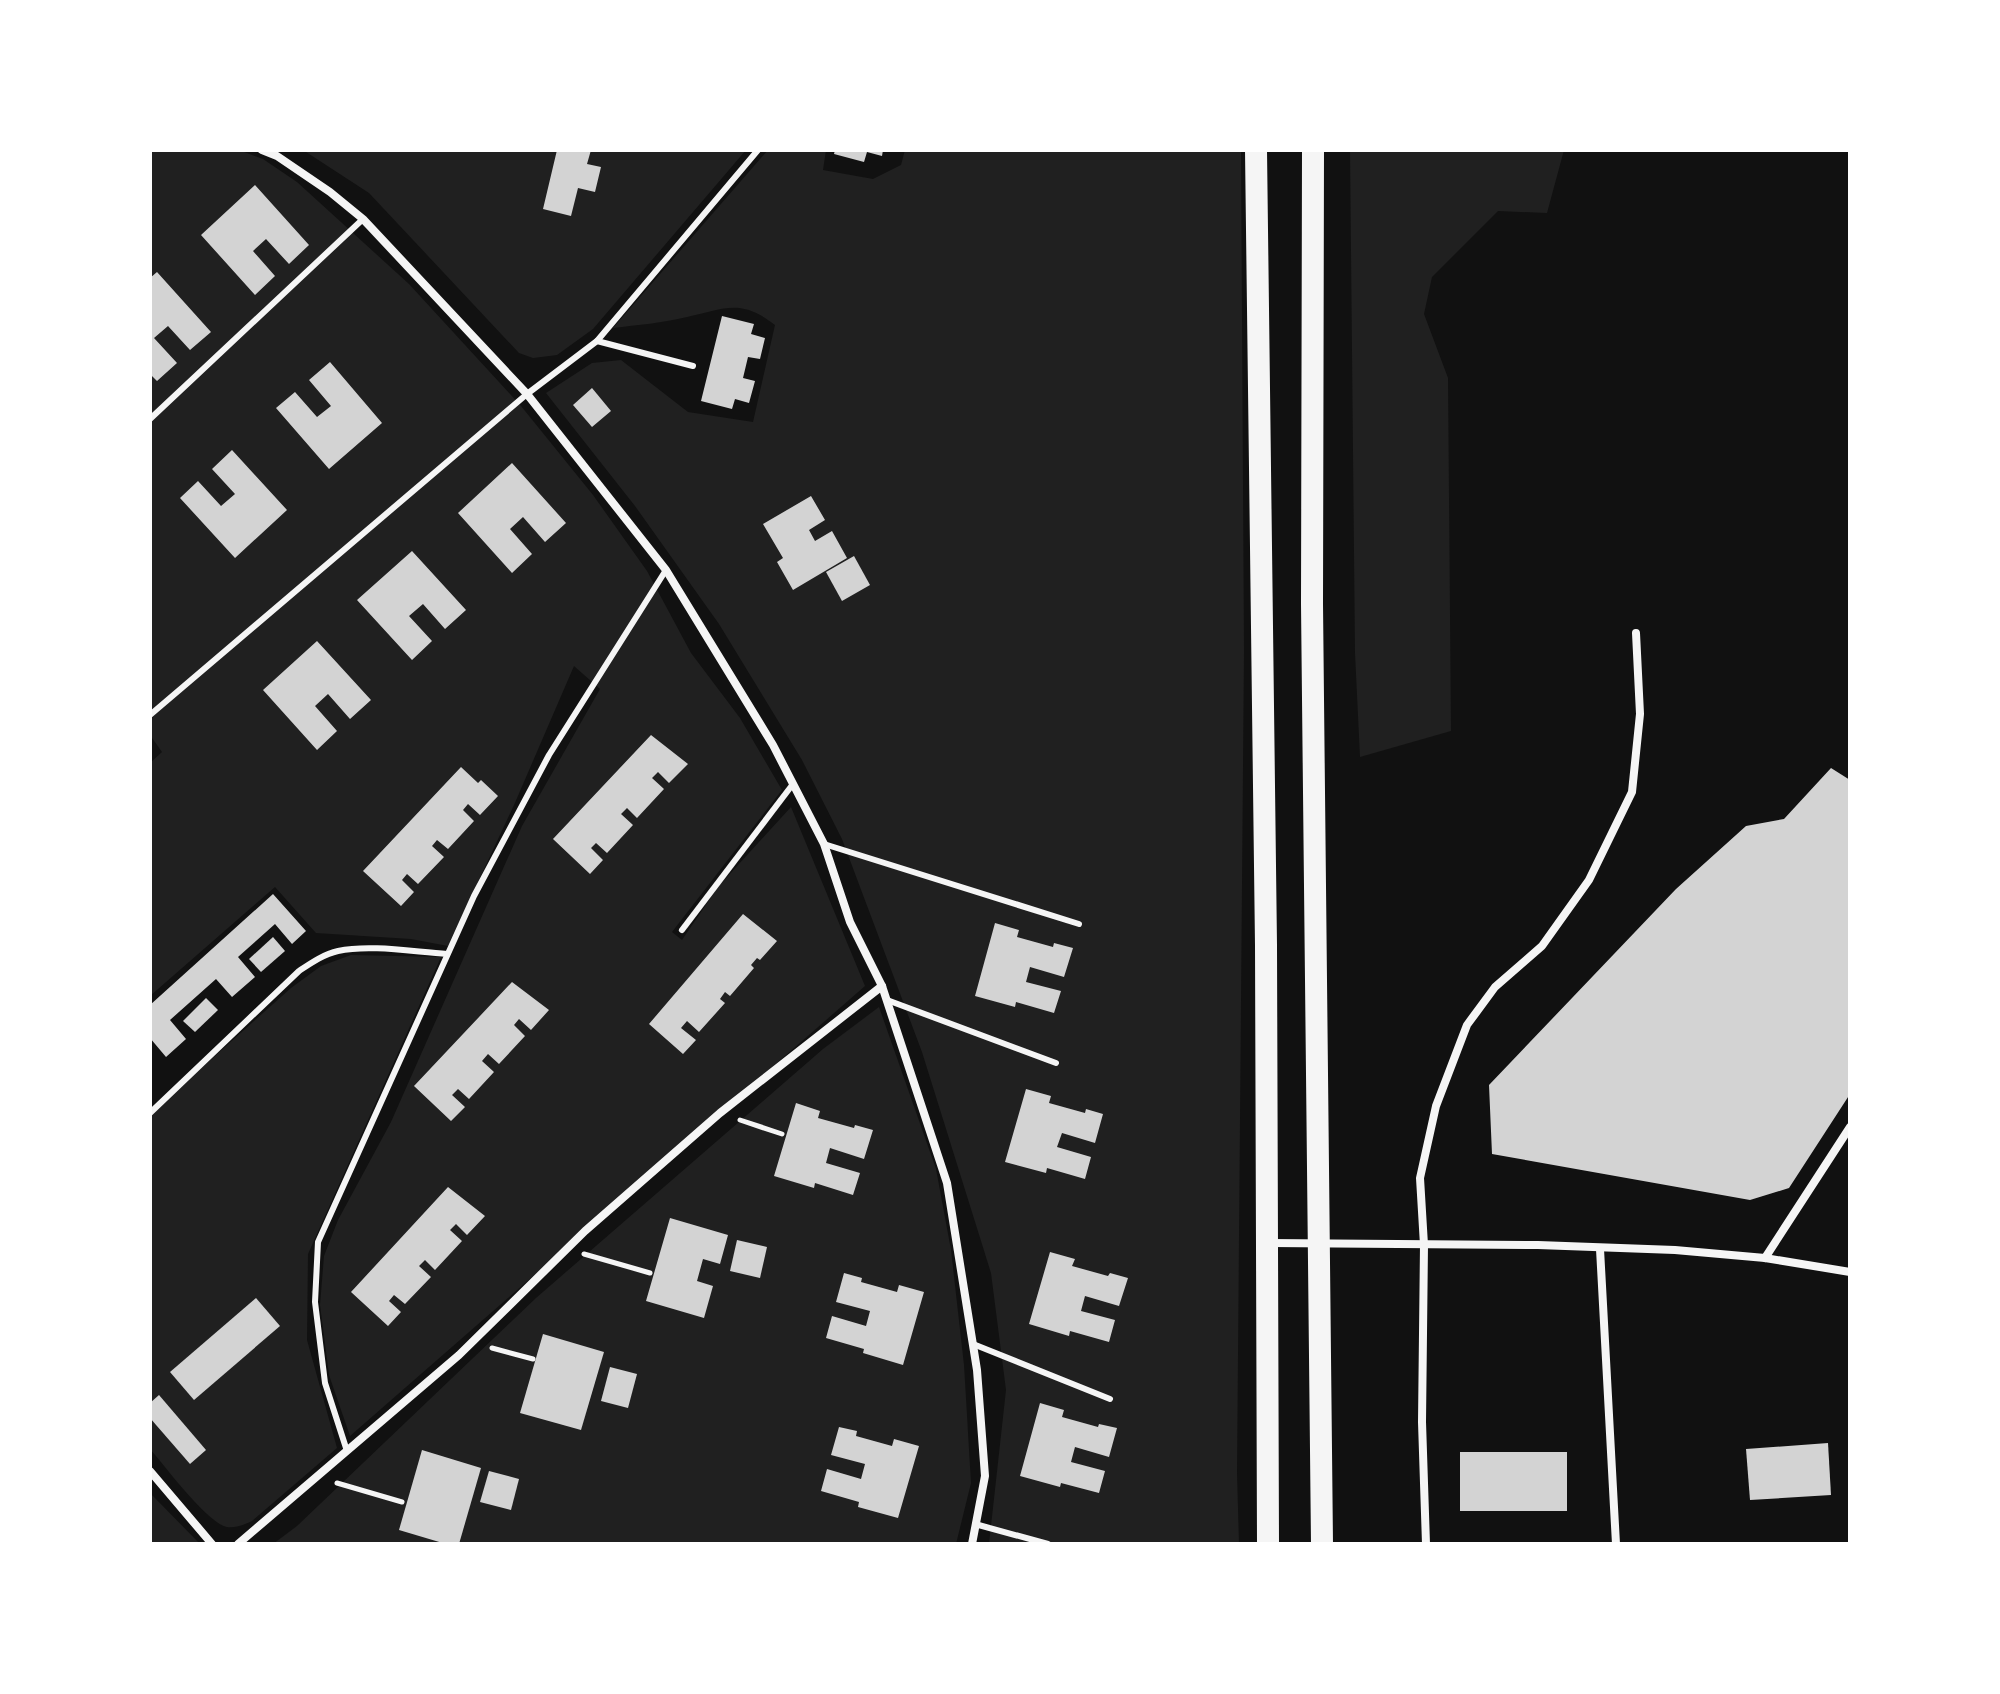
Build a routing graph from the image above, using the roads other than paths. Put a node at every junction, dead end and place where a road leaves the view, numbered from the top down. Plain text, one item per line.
1 (262, 150) edge
2 (758, 150) edge
3 (1256, 150) edge
4 (1313, 150) edge
5 (363, 219) junction
6 (597, 341) junction
7 (693, 366) dead end
8 (527, 394) junction
9 (150, 419) edge
10 (666, 570) junction
11 (1636, 633) dead end
12 (150, 715) edge
13 (793, 784) junction
14 (824, 844) junction
15 (1079, 924) dead end
16 (682, 930) dead end
17 (447, 954) junction
18 (882, 986) junction
19 (887, 1000) junction
20 (1056, 1063) dead end
21 (150, 1113) edge
22 (1850, 1127) edge
23 (1268, 1243) junction
24 (1320, 1243) junction
25 (1424, 1245) junction
26 (1600, 1249) junction
27 (1765, 1258) junction
28 (1850, 1272) edge
29 (973, 1344) junction
30 (1110, 1399) dead end
31 (347, 1451) junction
32 (150, 1471) edge
33 (975, 1524) junction
34 (212, 1544) edge
35 (238, 1544) edge
36 (972, 1544) edge
37 (1048, 1544) edge
38 (1268, 1544) edge
39 (1322, 1544) edge
40 (1426, 1544) edge
41 (1616, 1544) edge

1 - 5 street
2 - 6 lane
3 - 23 highway
4 - 24 highway
5 - 8 street
5 - 9 lane
6 - 7 lane
6 - 8 lane
8 - 10 street
8 - 12 lane
10 - 13 street
10 - 17 lane
11 - 25 street
13 - 14 street
13 - 16 lane
14 - 15 lane
14 - 18 street
17 - 21 lane
17 - 31 lane
18 - 19 street
18 - 31 street
19 - 20 lane
19 - 29 street
22 - 27 street
23 - 24 street
23 - 38 highway
24 - 25 street
24 - 39 highway
25 - 26 street
25 - 40 street
26 - 27 street
26 - 41 street
27 - 28 street
29 - 30 lane
29 - 33 street
31 - 35 street
32 - 34 street
33 - 36 street
33 - 37 lane

